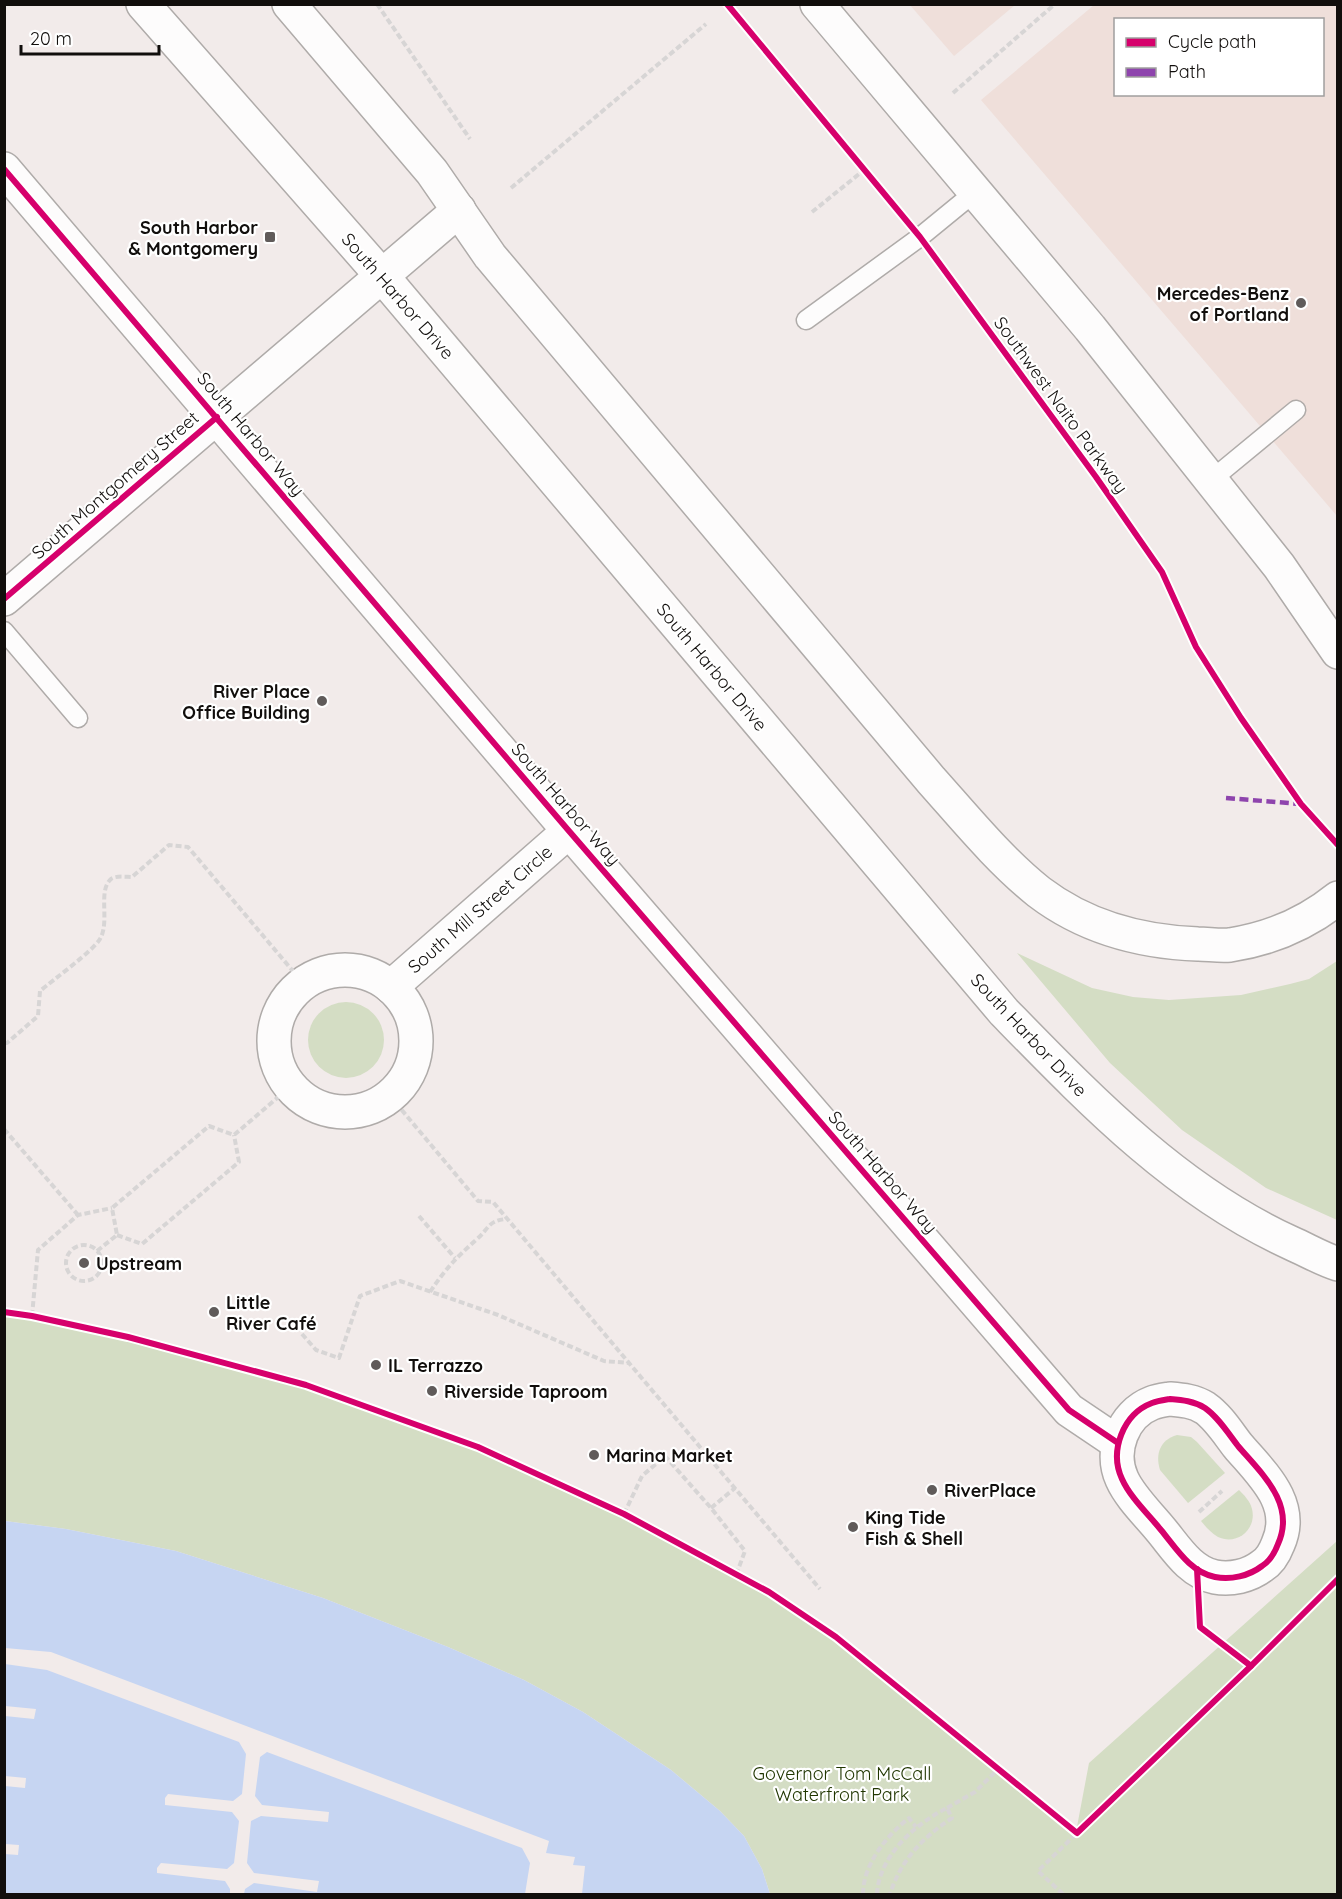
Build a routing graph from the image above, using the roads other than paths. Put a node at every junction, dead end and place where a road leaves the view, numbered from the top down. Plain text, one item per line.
1 (143, 4) edge
2 (289, 4) edge
3 (817, 4) edge
4 (4, 169) edge
5 (975, 192) junction
6 (459, 210) junction
7 (382, 276) junction
8 (806, 320) dead end
9 (1296, 410) dead end
10 (217, 417) junction
11 (1210, 481) junction
12 (4, 599) edge
13 (4, 631) edge
14 (1338, 652) edge
15 (78, 717) dead end
16 (569, 831) junction
17 (1338, 898) edge
18 (391, 987) junction
19 (1338, 1264) edge
20 (1118, 1443) junction

1 - 7 main road, South Harbor Drive
2 - 6 main road
3 - 5 main road
4 - 10 main road, South Harbor Way
5 - 8 lane
5 - 11 main road
6 - 7 main road, South Montgomery Street
6 - 17 main road
7 - 10 main road, South Montgomery Street
7 - 19 main road, South Harbor Drive
9 - 11 lane
10 - 12 main road, South Montgomery Street
10 - 16 main road, South Harbor Way
11 - 14 main road
13 - 15 lane
16 - 18 main road, South Mill Street Circle
16 - 20 main road, South Harbor Way
18 - 18 main road, South Mill Street Circle
20 - 20 main road

